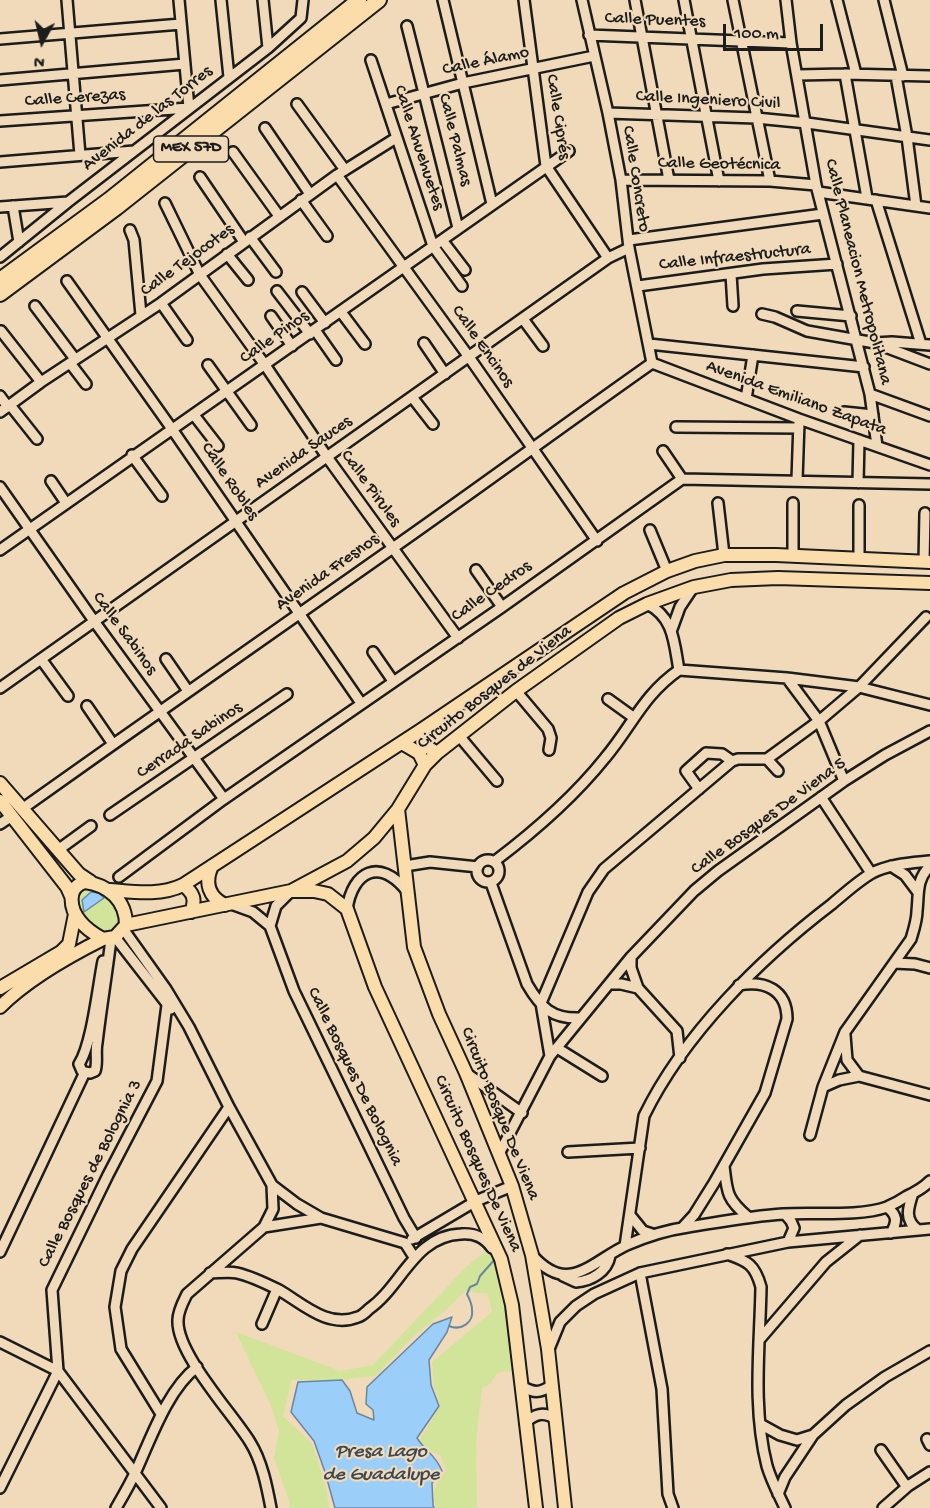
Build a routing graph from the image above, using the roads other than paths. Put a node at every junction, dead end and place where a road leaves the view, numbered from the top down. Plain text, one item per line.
1 (67, 0) edge
2 (179, 0) edge
3 (221, 0) edge
4 (263, 0) edge
5 (303, 0) edge
6 (359, 0) edge
7 (379, 0) edge
8 (443, 0) edge
9 (524, 0) edge
10 (582, 0) edge
11 (634, 0) edge
12 (684, 0) edge
13 (733, 0) edge
14 (786, 0) edge
15 (837, 0) edge
16 (884, 0) edge
17 (181, 24) junction
18 (407, 26) dead end
19 (70, 33) junction
20 (589, 35) junction
21 (641, 37) junction
22 (0, 39) edge
23 (691, 39) junction
24 (741, 41) junction
25 (792, 43) junction
26 (267, 48) junction
27 (594, 56) junction
28 (371, 60) dead end
29 (185, 64) junction
30 (533, 69) junction
31 (74, 73) junction
32 (845, 74) junction
33 (856, 74) junction
34 (798, 75) junction
35 (899, 76) junction
36 (930, 76) edge
37 (229, 77) junction
38 (0, 80) edge
39 (464, 82) junction
40 (425, 93) junction
41 (297, 104) dead end
42 (386, 104) junction
43 (189, 108) junction
44 (608, 113) junction
45 (657, 115) junction
46 (77, 116) junction
47 (707, 116) junction
48 (756, 118) junction
49 (0, 121) edge
50 (807, 123) junction
51 (265, 128) dead end
52 (854, 130) junction
53 (907, 137) junction
54 (396, 138) junction
55 (930, 140) edge
56 (134, 151) junction
57 (569, 151) dead end
58 (233, 152) dead end
59 (80, 155) junction
60 (0, 162) edge
61 (546, 166) junction
62 (341, 172) junction
63 (200, 177) dead end
64 (621, 180) junction
65 (669, 180) junction
66 (719, 181) junction
67 (770, 181) junction
68 (817, 188) junction
69 (310, 194) junction
70 (872, 199) junction
71 (301, 200) junction
72 (68, 202) junction
73 (165, 203) dead end
74 (492, 204) junction
75 (13, 206) junction
76 (916, 206) junction
77 (0, 207) edge
78 (929, 211) edge
79 (823, 213) junction
80 (279, 216) junction
81 (458, 228) junction
82 (130, 230) dead end
83 (327, 236) dead end
84 (247, 239) junction
85 (442, 240) junction
86 (18, 242) junction
87 (629, 244) junction
88 (433, 246) junction
89 (227, 254) junction
90 (0, 257) edge
91 (608, 258) junction
92 (837, 264) junction
93 (404, 267) junction
94 (465, 270) dead end
95 (276, 273) dead end
96 (731, 274) junction
97 (200, 275) junction
98 (0, 280) edge
99 (248, 280) dead end
100 (68, 282) dead end
101 (462, 286) dead end
102 (638, 286) junction
103 (277, 291) dead end
104 (302, 292) dead end
105 (0, 294) edge
106 (161, 303) junction
107 (35, 306) dead end
108 (733, 306) dead end
109 (797, 311) dead end
110 (341, 312) junction
111 (762, 314) dead end
112 (141, 315) junction
113 (271, 316) dead end
114 (851, 316) junction
115 (523, 319) junction
116 (325, 323) junction
117 (1, 331) edge
118 (312, 332) junction
119 (108, 338) junction
120 (187, 340) dead end
121 (857, 340) junction
122 (424, 343) dead end
123 (874, 343) junction
124 (365, 344) dead end
125 (649, 344) junction
126 (926, 345) edge
127 (292, 346) junction
128 (543, 346) dead end
129 (753, 355) junction
130 (469, 357) junction
131 (336, 360) dead end
132 (73, 361) junction
133 (652, 363) junction
134 (930, 364) edge
135 (208, 365) dead end
136 (265, 365) junction
137 (864, 367) junction
138 (445, 374) junction
139 (41, 382) junction
140 (86, 384) dead end
141 (226, 392) junction
142 (870, 394) junction
143 (0, 396) edge
144 (412, 397) junction
145 (746, 399) junction
146 (6, 408) edge
147 (844, 412) dead end
148 (194, 415) junction
149 (873, 415) junction
150 (930, 416) edge
151 (433, 424) dead end
152 (799, 424) junction
153 (251, 425) dead end
154 (676, 427) dead end
155 (172, 429) junction
156 (37, 439) dead end
157 (859, 441) junction
158 (218, 446) dead end
159 (877, 446) junction
160 (531, 447) junction
161 (663, 451) dead end
162 (132, 455) junction
163 (327, 458) junction
164 (930, 465) edge
165 (682, 479) junction
166 (796, 480) junction
167 (51, 481) dead end
168 (858, 483) junction
169 (930, 484) edge
170 (0, 487) edge
171 (162, 496) dead end
172 (66, 503) junction
173 (718, 503) dead end
174 (793, 503) dead end
175 (860, 505) dead end
176 (925, 513) dead end
177 (236, 522) junction
178 (30, 529) junction
179 (650, 530) dead end
180 (597, 541) junction
181 (392, 549) junction
182 (0, 550) edge
183 (724, 555) junction
184 (776, 555) junction
185 (792, 556) junction
186 (859, 559) junction
187 (927, 562) edge
188 (477, 570) dead end
189 (667, 571) junction
190 (783, 578) junction
191 (930, 583) edge
192 (694, 587) junction
193 (647, 604) junction
194 (502, 607) junction
195 (299, 614) junction
196 (926, 617) dead end
197 (94, 621) junction
198 (672, 629) junction
199 (458, 638) junction
200 (373, 652) dead end
201 (41, 659) junction
202 (166, 659) dead end
203 (679, 670) junction
204 (787, 678) junction
205 (393, 681) junction
206 (859, 687) junction
207 (0, 688) edge
208 (188, 691) junction
209 (516, 691) junction
210 (287, 694) dead end
211 (68, 696) dead end
212 (608, 699) dead end
213 (361, 703) junction
214 (930, 705) edge
215 (87, 706) dead end
216 (159, 710) junction
217 (633, 717) junction
218 (819, 722) junction
219 (421, 730) junction
220 (930, 731) edge
221 (460, 737) junction
222 (402, 743) junction
223 (113, 744) junction
224 (549, 750) dead end
225 (437, 753) junction
226 (195, 758) junction
227 (767, 759) junction
228 (732, 761) junction
229 (425, 765) junction
230 (778, 771) dead end
231 (497, 781) dead end
232 (844, 781) junction
233 (0, 783) edge
234 (699, 789) junction
235 (821, 797) junction
236 (224, 799) junction
237 (0, 801) edge
238 (398, 809) junction
239 (17, 812) junction
240 (110, 815) dead end
241 (0, 824) edge
242 (91, 826) dead end
243 (58, 850) junction
244 (495, 861) junction
245 (930, 861) edge
246 (405, 866) junction
247 (891, 866) junction
248 (930, 866) edge
249 (212, 867) junction
250 (478, 867) junction
251 (871, 873) junction
252 (119, 877) dead end
253 (91, 882) junction
254 (491, 883) junction
255 (183, 885) junction
256 (110, 890) junction
257 (406, 890) junction
258 (291, 891) junction
259 (917, 891) junction
260 (71, 896) junction
261 (228, 905) junction
262 (347, 909) junction
263 (191, 912) junction
264 (75, 914) junction
265 (270, 926) junction
266 (114, 935) junction
267 (904, 952) junction
268 (631, 957) junction
269 (763, 963) junction
270 (894, 963) junction
271 (915, 964) junction
272 (930, 968) edge
273 (611, 984) junction
274 (739, 984) junction
275 (763, 984) junction
276 (638, 988) junction
277 (162, 991) junction
278 (2, 996) edge
279 (541, 1003) junction
280 (166, 1005) junction
281 (580, 1018) junction
282 (189, 1028) junction
283 (678, 1031) junction
284 (845, 1032) junction
285 (698, 1033) junction
286 (557, 1048) junction
287 (550, 1056) junction
288 (680, 1058) junction
289 (466, 1073) junction
290 (602, 1076) dead end
291 (859, 1076) junction
292 (823, 1087) junction
293 (930, 1095) edge
294 (229, 1107) junction
295 (522, 1113) junction
296 (810, 1135) dead end
297 (640, 1148) junction
298 (568, 1152) dead end
299 (499, 1154) junction
300 (724, 1166) junction
301 (272, 1185) junction
302 (512, 1186) junction
303 (928, 1186) edge
304 (913, 1193) junction
305 (476, 1201) junction
306 (887, 1207) junction
307 (785, 1214) junction
308 (630, 1215) junction
309 (748, 1217) junction
310 (321, 1218) junction
311 (264, 1227) junction
312 (682, 1228) junction
313 (930, 1229) edge
314 (918, 1230) junction
315 (891, 1233) junction
316 (652, 1234) junction
317 (860, 1235) junction
318 (416, 1238) junction
319 (788, 1242) junction
320 (405, 1243) junction
321 (625, 1246) junction
322 (0, 1252) edge
323 (232, 1254) junction
324 (532, 1254) junction
325 (727, 1254) junction
326 (610, 1256) junction
327 (414, 1257) junction
328 (501, 1259) junction
329 (210, 1273) junction
330 (236, 1273) junction
331 (640, 1273) junction
332 (563, 1276) junction
333 (595, 1277) junction
334 (576, 1282) junction
335 (601, 1288) junction
336 (277, 1289) junction
337 (581, 1299) junction
338 (262, 1324) dead end
339 (760, 1339) junction
340 (0, 1342) edge
341 (548, 1349) junction
342 (930, 1351) edge
343 (197, 1367) junction
344 (58, 1371) junction
345 (552, 1385) junction
346 (521, 1386) junction
347 (161, 1414) junction
348 (556, 1419) junction
349 (525, 1423) junction
350 (760, 1424) junction
351 (813, 1435) junction
352 (882, 1450) dead end
353 (930, 1472) edge
354 (134, 1474) junction
355 (908, 1486) junction
356 (0, 1488) edge
357 (778, 1494) junction
358 (116, 1508) edge
359 (162, 1508) edge
360 (270, 1508) edge
361 (536, 1508) edge
362 (565, 1508) edge
363 (673, 1508) edge
364 (785, 1508) edge
365 (883, 1508) edge

1 - 19 street
2 - 17 street
3 - 37 street
4 - 26 street
5 - 26 street, Avenida de las Torres
6 - 98 highway, MEX 57D
7 - 105 highway, MEX 57D
8 - 39 street
9 - 30 street, Calle Ciprés
10 - 20 street, Calle Concreto
11 - 21 street
12 - 23 street
13 - 24 street
14 - 25 street, Calle Planeacion Metropolitana
15 - 33 street
16 - 35 street
17 - 19 street
17 - 29 street
18 - 40 street, Calle Palmas
19 - 22 street
19 - 31 street
20 - 21 street, Calle Puentes
20 - 27 street, Calle Concreto
21 - 23 street, Calle Puentes
21 - 45 street
23 - 24 street, Calle Puentes
23 - 47 street
24 - 25 street, Calle Puentes
24 - 48 street
25 - 34 street, Calle Planeacion Metropolitana
26 - 37 street, Avenida de las Torres
27 - 30 street, Calle Álamo
27 - 44 street, Calle Concreto
28 - 42 street, Calle Ahuehuetes
29 - 31 street
29 - 43 street
30 - 39 street, Calle Álamo
30 - 61 street, Calle Ciprés
31 - 38 street
31 - 46 street
32 - 33 street
32 - 34 street
32 - 52 street
33 - 35 street
34 - 50 street, Calle Planeacion Metropolitana
35 - 36 street
35 - 53 street
37 - 43 street, Avenida de las Torres
39 - 40 street, Calle Álamo
39 - 74 street
40 - 42 street, Calle Álamo
40 - 81 street, Calle Palmas
41 - 62 street, Calle Encinos
42 - 54 street, Calle Ahuehuetes
43 - 46 street, Calle Cerezas
43 - 56 street, Avenida de las Torres
44 - 45 street, Calle Ingeniero Civil
44 - 64 street, Calle Concreto
45 - 47 street, Calle Ingeniero Civil
45 - 65 street
46 - 49 street, Calle Cerezas
46 - 59 street
47 - 48 street, Calle Ingeniero Civil
47 - 66 street
48 - 50 street, Calle Ingeniero Civil
48 - 67 street
50 - 52 street, Calle Ingeniero Civil
50 - 68 street, Calle Planeacion Metropolitana
51 - 69 street
52 - 53 street, Calle Ingeniero Civil
52 - 70 street
53 - 55 street, Calle Ingeniero Civil
53 - 76 street
54 - 62 street, Calle Tejocotes
54 - 88 street, Calle Ahuehuetes
56 - 59 street
56 - 72 street, Avenida de las Torres
57 - 61 street, Calle Pinos
58 - 80 street
59 - 60 street
61 - 74 street, Calle Pinos
61 - 91 street, Calle Ciprés
62 - 69 street, Calle Tejocotes
62 - 93 street, Calle Encinos
63 - 84 street
64 - 65 street, Calle Geotécnica
64 - 87 street, Calle Concreto
65 - 66 street, Calle Geotécnica
66 - 67 street, Calle Geotécnica
67 - 68 street, Calle Geotécnica
68 - 70 street, Calle Geotécnica
68 - 79 street, Calle Planeacion Metropolitana
69 - 71 street, Calle Tejocotes
70 - 76 street, Calle Geotécnica
70 - 126 street
71 - 80 street, Calle Tejocotes
71 - 83 street
72 - 75 street
72 - 86 street, Avenida de las Torres
73 - 97 street, Calle Pirules
74 - 81 street, Calle Pinos
75 - 77 street
75 - 86 street
76 - 78 street, Calle Geotécnica
79 - 87 street, Avenida Sauces
79 - 92 street, Calle Planeacion Metropolitana
80 - 84 street, Calle Tejocotes
81 - 85 street, Calle Pinos
82 - 112 street
84 - 89 street, Calle Tejocotes
84 - 95 street
85 - 88 street, Calle Pinos
85 - 94 street
86 - 90 street, Avenida de las Torres
87 - 91 street, Avenida Sauces
87 - 102 street, Calle Concreto
88 - 93 street, Calle Pinos
88 - 101 street, Calle Ahuehuetes
89 - 97 street, Calle Tejocotes
89 - 99 street
91 - 115 street, Avenida Sauces
92 - 96 street, Calle Infraestructura
92 - 114 street, Calle Planeacion Metropolitana
93 - 110 street, Calle Pinos
93 - 130 street, Calle Encinos
96 - 102 street, Calle Infraestructura
96 - 108 street
97 - 106 street, Calle Tejocotes
97 - 136 street, Calle Pirules
100 - 119 street, Calle Robles
102 - 125 street, Calle Concreto
103 - 118 street
104 - 116 street
106 - 112 street, Calle Tejocotes
106 - 120 street
107 - 132 street
109 - 114 street
110 - 116 street, Calle Pinos
110 - 124 street
111 - 121 street
112 - 119 street, Calle Tejocotes
113 - 127 street
114 - 121 street, Calle Planeacion Metropolitana
115 - 128 street
115 - 130 street, Avenida Sauces
116 - 118 street, Calle Pinos
117 - 139 street
118 - 127 street, Calle Pinos
118 - 131 street
119 - 132 street, Calle Tejocotes
119 - 155 street, Calle Robles
121 - 123 street
121 - 137 street, Calle Planeacion Metropolitana
122 - 138 street
123 - 126 street
123 - 134 street
125 - 129 street
125 - 133 street, Calle Concreto
127 - 136 street, Calle Pinos
129 - 137 street
129 - 145 street
130 - 138 street, Avenida Sauces
130 - 160 street, Calle Encinos
132 - 139 street, Calle Tejocotes
132 - 140 street
133 - 145 street, Avenida Emiliano Zapata
133 - 160 street, Avenida Fresnos
135 - 141 street
136 - 141 street, Calle Pinos
136 - 163 street, Calle Pirules
137 - 142 street, Calle Planeacion Metropolitana
138 - 144 street, Avenida Sauces
139 - 146 street, Calle Tejocotes
141 - 148 street, Calle Pinos
141 - 153 street
142 - 149 street, Calle Planeacion Metropolitana
142 - 150 street
143 - 146 street
144 - 151 street
144 - 163 street, Avenida Sauces
145 - 152 street, Avenida Emiliano Zapata
146 - 156 street
147 - 149 street
148 - 155 street, Calle Pinos
148 - 158 street
149 - 159 street, Calle Planeacion Metropolitana
152 - 154 street
152 - 157 street, Avenida Emiliano Zapata
152 - 166 street
155 - 162 street, Calle Pinos
155 - 177 street, Calle Robles
157 - 159 street, Avenida Emiliano Zapata
157 - 168 street
159 - 164 street, Avenida Emiliano Zapata
160 - 180 street, Calle Encinos
160 - 181 street, Avenida Fresnos
161 - 165 street
162 - 171 street
162 - 172 street, Calle Pinos
163 - 177 street, Avenida Sauces
163 - 181 street, Calle Pirules
165 - 166 street
165 - 180 street, Calle Cedros
166 - 168 street
167 - 172 street
168 - 169 street
170 - 178 street, Calle Sabinos
172 - 178 street, Calle Pinos
173 - 183 street
174 - 185 street
175 - 186 street
176 - 187 street
177 - 195 street, Calle Robles
177 - 197 street, Avenida Sauces
178 - 182 street, Calle Pinos
178 - 197 street, Calle Sabinos
179 - 189 street
180 - 194 street, Calle Cedros
181 - 195 street, Avenida Fresnos
181 - 199 street, Calle Pirules
183 - 184 main road, Circuito Bosques de Viena
183 - 189 main road, Circuito Bosques de Viena
184 - 185 main road, Circuito Bosques de Viena
184 - 190 main road
185 - 186 main road, Circuito Bosques de Viena
185 - 190 main road
186 - 187 main road, Circuito Bosques de Viena
188 - 194 street
189 - 219 main road, Circuito Bosques de Viena
190 - 191 main road, Circuito Bosques de Viena
190 - 192 main road, Circuito Bosques de Viena
192 - 193 main road, Circuito Bosques de Viena
192 - 198 street
193 - 198 street
193 - 209 main road, Circuito Bosques de Viena
194 - 199 street, Calle Cedros
195 - 208 street, Avenida Fresnos
195 - 213 street, Calle Robles
196 - 206 street
197 - 201 street, Avenida Sauces
197 - 216 street, Calle Sabinos
198 - 203 street
199 - 205 street, Calle Cedros
200 - 205 street
201 - 207 street, Avenida Sauces
201 - 211 street
202 - 208 street
203 - 204 street
203 - 217 street
204 - 206 street
204 - 218 street
205 - 213 street, Calle Cedros
206 - 214 street
206 - 218 street
208 - 216 street, Avenida Fresnos
209 - 221 main road, Circuito Bosques de Viena
209 - 224 street
210 - 226 street, Cerrada Sabinos
212 - 217 street
213 - 236 street, Calle Cedros
215 - 223 street
216 - 223 street, Avenida Fresnos
216 - 226 street, Calle Sabinos
217 - 244 street
218 - 227 street
218 - 232 street
219 - 222 main road, Circuito Bosques de Viena
219 - 225 main road
220 - 232 street, Calle Bosques De Viena 5
221 - 225 main road, Circuito Bosques de Viena
221 - 231 street
222 - 229 main road
222 - 249 main road, Circuito Bosques de Viena
223 - 239 street, Avenida Fresnos
225 - 229 main road, Circuito Bosques de Viena
226 - 236 street, Calle Sabinos
226 - 240 street, Cerrada Sabinos
227 - 228 street
227 - 230 street
228 - 234 street
228 - 234 street
229 - 238 main road, Circuito Bosques de Viena
232 - 235 street, Calle Bosques De Viena 5
233 - 239 main road
234 - 279 street
235 - 251 street
235 - 268 street, Calle Bosques De Viena 5
236 - 252 street, Calle Cedros
237 - 239 main road
238 - 246 main road, Circuito Bosque De Viena
238 - 258 main road, Circuito Bosques de Viena
239 - 241 street, Avenida Fresnos
239 - 243 main road
239 - 260 main road
242 - 243 street
243 - 253 main road
244 - 250 street
244 - 254 street
245 - 247 street
246 - 250 street
246 - 257 main road, Circuito Bosque De Viena
247 - 251 street
247 - 259 street
248 - 259 street
249 - 255 main road, Circuito Bosques de Viena
249 - 261 main road
250 - 254 street
251 - 269 street
253 - 256 main road
253 - 260 main road
254 - 279 street
255 - 256 main road, Circuito Bosques de Viena
255 - 263 main road
256 - 266 main road
257 - 262 street
257 - 289 main road, Circuito Bosque De Viena
258 - 261 main road, Circuito Bosques de Viena
258 - 262 main road
258 - 265 street
259 - 267 street
260 - 264 main road
261 - 263 main road, Circuito Bosques de Viena
261 - 265 street
262 - 305 main road, Circuito Bosques De Viena
263 - 266 main road, Circuito Bosques de Viena
264 - 266 main road
264 - 278 main road
265 - 318 street, Calle Bosques De Bolognia
266 - 277 street
266 - 278 main road, Circuito Bosques de Viena
266 - 322 street
267 - 270 street
267 - 271 street
268 - 273 street, Calle Bosques De Viena 5
268 - 276 street
269 - 274 street
269 - 275 street
270 - 271 street
270 - 284 street
271 - 272 street
273 - 276 street
273 - 281 street, Calle Bosques De Viena 5
274 - 275 street
274 - 285 street
275 - 300 street
276 - 283 street
277 - 280 street
277 - 282 street
279 - 281 street
279 - 287 street
280 - 282 street
280 - 344 street, Calle Bosques de Bolognia 3
281 - 286 street, Calle Bosques De Viena 5
282 - 294 street
283 - 285 street
283 - 288 street
284 - 291 street
284 - 292 street
285 - 288 street
286 - 287 street, Calle Bosques De Viena 5
286 - 290 street
287 - 295 street, Calle Bosques De Viena 5
288 - 297 street
289 - 295 street
289 - 299 main road, Circuito Bosque De Viena
291 - 292 street
291 - 293 street
292 - 296 street
294 - 301 street
294 - 347 street
295 - 299 street, Calle Bosques De Viena 5
297 - 298 street
297 - 308 street
299 - 302 main road, Circuito Bosque De Viena
300 - 309 street
300 - 312 street
301 - 310 street
301 - 311 street
302 - 305 street
302 - 324 main road, Circuito Bosque De Viena
303 - 304 street
304 - 306 street
304 - 314 street
305 - 318 street
305 - 328 main road, Circuito Bosques De Viena
306 - 307 street
306 - 315 street
307 - 309 street
307 - 319 street
308 - 316 street
308 - 321 street
309 - 312 street
310 - 311 street
310 - 320 street
311 - 323 street
312 - 316 street
313 - 314 street
314 - 315 street
315 - 317 street
316 - 321 street
317 - 319 street
317 - 339 street
318 - 320 street
319 - 325 street
320 - 327 street
321 - 326 street
323 - 329 street
323 - 330 street
324 - 332 street
324 - 341 main road, Circuito Bosque De Viena
325 - 331 street
325 - 339 street
326 - 332 street
326 - 333 street
327 - 328 street
327 - 336 street
328 - 346 main road, Circuito Bosques De Viena
329 - 330 street
329 - 343 street
330 - 336 street
331 - 335 street
331 - 363 street
332 - 334 street
333 - 334 street
333 - 335 street
334 - 337 street
335 - 337 street
336 - 338 street
337 - 341 street
339 - 350 street
340 - 344 street
341 - 345 main road, Circuito Bosque De Viena
342 - 351 street
343 - 347 street
343 - 360 street
344 - 354 street
344 - 356 street
345 - 346 street
345 - 348 main road, Circuito Bosque De Viena
346 - 349 main road, Circuito Bosques De Viena
347 - 354 street
348 - 349 street
348 - 362 main road, Circuito Bosque De Viena
349 - 361 main road, Circuito Bosques De Viena
350 - 351 street
350 - 357 street
351 - 357 street
352 - 355 street
353 - 355 street
354 - 358 street
354 - 359 street
355 - 365 street
357 - 364 street

